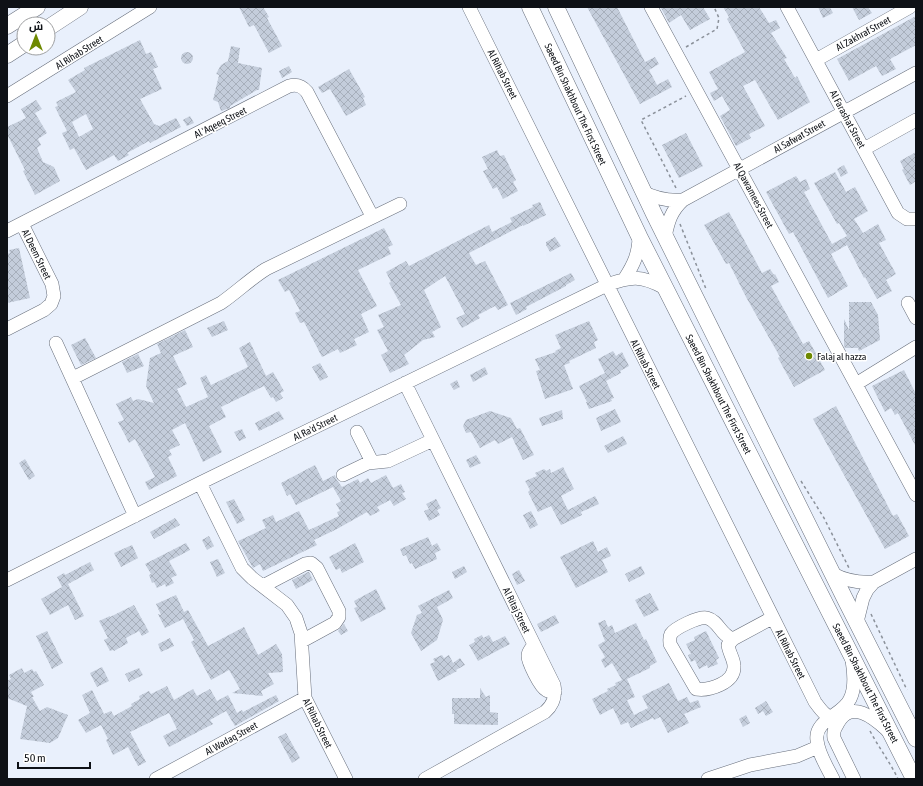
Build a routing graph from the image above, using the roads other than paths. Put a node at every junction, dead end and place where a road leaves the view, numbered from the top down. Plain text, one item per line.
1 (37, 7) edge
2 (80, 7) edge
3 (150, 7) edge
4 (469, 7) edge
5 (530, 7) edge
6 (556, 7) edge
7 (651, 7) edge
8 (788, 7) edge
9 (910, 7) edge
10 (56, 23) edge
11 (7, 26) edge
12 (16, 49) edge
13 (7, 55) edge
14 (816, 60) junction
15 (916, 73) edge
16 (7, 96) edge
17 (844, 112) junction
18 (916, 120) edge
19 (864, 149) junction
20 (739, 169) junction
21 (643, 192) junction
22 (683, 200) junction
23 (400, 204) dead end
24 (372, 216) junction
25 (916, 219) edge
26 (22, 224) junction
27 (7, 231) edge
28 (639, 236) junction
29 (666, 237) junction
30 (625, 278) junction
31 (607, 285) junction
32 (665, 288) junction
33 (908, 303) dead end
34 (916, 318) edge
35 (7, 330) edge
36 (56, 343) dead end
37 (916, 347) edge
38 (72, 378) junction
39 (405, 383) junction
40 (856, 384) junction
41 (357, 432) dead end
42 (433, 440) junction
43 (372, 462) junction
44 (343, 475) dead end
45 (200, 483) junction
46 (916, 495) edge
47 (135, 516) junction
48 (916, 559) edge
49 (833, 574) junction
50 (7, 580) edge
51 (874, 582) junction
52 (263, 586) junction
53 (772, 618) junction
54 (857, 622) junction
55 (733, 639) junction
56 (302, 641) junction
57 (851, 654) junction
58 (305, 698) junction
59 (834, 719) junction
60 (891, 733) junction
61 (916, 739) edge
62 (840, 750) junction
63 (821, 753) junction
64 (156, 779) edge
65 (346, 779) edge
66 (425, 779) edge
67 (708, 779) edge
68 (833, 779) edge
69 (854, 779) edge
70 (914, 779) edge

1 - 11 main road
2 - 10 main road
3 - 16 street, Al Rihab Street
4 - 31 street, Al Rihab Street
5 - 28 main road, Saeed Bin Shakhbout The First Street
6 - 21 main road, Saeed Bin Shakhbout The First Street
7 - 20 street, Al Qawamees Street
8 - 14 street, Al Farashat Street
9 - 14 street, Al Zakhraf Street
12 - 13 main road
14 - 17 street, Al Farashat Street
15 - 17 street, Al Safwat Street
17 - 19 street, Al Farashat Street
17 - 20 street, Al Safwat Street
18 - 19 street
19 - 25 street, Al Farashat Street
20 - 22 street, Al Safwat Street
20 - 40 street, Al Qawamees Street
21 - 22 street, Al Safwat Street
21 - 29 main road, Saeed Bin Shakhbout The First Street
22 - 29 street, Al Safwat Street
23 - 24 street
24 - 26 street, Al 'Aqeeq Street
24 - 38 street
26 - 27 street, Al 'Aqeeq Street
26 - 35 street, Al Deem Street
28 - 30 street
28 - 32 main road, Saeed Bin Shakhbout The First Street
29 - 49 main road, Saeed Bin Shakhbout The First Street
30 - 31 street, Al Ra'd Street
30 - 32 street, Al Ra'd Street
31 - 39 street, Al Ra'd Street
31 - 53 street, Al Rihab Street
32 - 57 main road, Saeed Bin Shakhbout The First Street
33 - 34 street
36 - 38 street
37 - 40 street
38 - 47 street
39 - 42 street, Al Ritaj Street
39 - 45 street, Al Ra'd Street
40 - 46 street, Al Qawamees Street
41 - 43 street
42 - 43 street
42 - 66 street, Al Ritaj Street
43 - 44 street
45 - 47 street, Al Ra'd Street
45 - 52 street, Al Rihab Street
47 - 50 street, Al Ra'd Street
48 - 51 street
49 - 51 street
49 - 54 main road, Saeed Bin Shakhbout The First Street
51 - 54 street
52 - 56 street, Al Rihab Street
52 - 56 street
53 - 55 street
53 - 59 street, Al Rihab Street
54 - 61 main road, Saeed Bin Shakhbout The First Street
55 - 55 street
56 - 58 street, Al Rihab Street
57 - 59 street
57 - 60 main road, Saeed Bin Shakhbout The First Street
58 - 64 street, Al Wadaq Street
58 - 65 street, Al Rihab Street
59 - 60 street
59 - 62 street
59 - 63 street
60 - 70 main road, Saeed Bin Shakhbout The First Street
62 - 63 street
62 - 69 street
63 - 67 street
63 - 68 street

